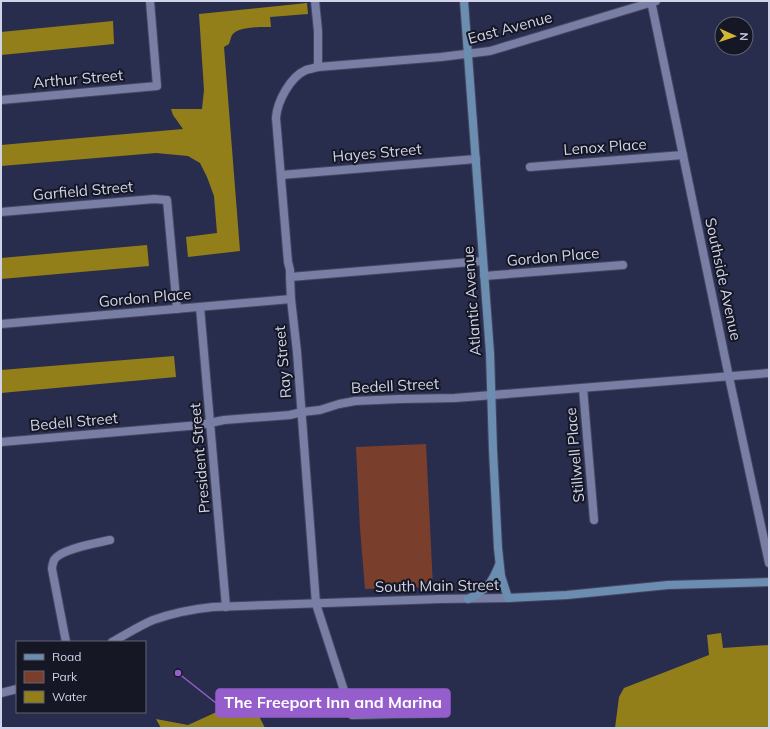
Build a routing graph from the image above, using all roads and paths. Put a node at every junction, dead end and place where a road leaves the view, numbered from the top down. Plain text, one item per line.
1 (150, 1) edge
2 (315, 1) edge
3 (464, 1) edge
4 (653, 1) edge
5 (468, 54) junction
6 (318, 67) junction
7 (1, 100) edge
8 (683, 155) junction
9 (476, 159) junction
10 (530, 167) dead end
11 (281, 175) junction
12 (1, 212) edge
13 (483, 260) junction
14 (623, 265) dead end
15 (484, 276) junction
16 (290, 277) junction
17 (291, 299) junction
18 (200, 307) junction
19 (177, 309) junction
20 (1, 324) edge
21 (769, 373) edge
22 (729, 376) junction
23 (583, 388) junction
24 (491, 395) junction
25 (302, 412) junction
26 (211, 422) junction
27 (1, 442) edge
28 (594, 520) dead end
29 (110, 540) dead end
30 (769, 563) edge
31 (499, 564) junction
32 (769, 582) edge
33 (508, 598) junction
34 (468, 599) junction
35 (316, 604) junction
36 (226, 607) junction
37 (66, 641) edge
38 (114, 641) edge
39 (16, 689) edge
40 (1, 693) edge
41 (437, 713) dead end

1 - 7 street, Arthur Street
2 - 6 street
3 - 5 main road, Atlantic Avenue
4 - 5 street, East Avenue
4 - 8 street, Southside Avenue
5 - 6 street, East Avenue
5 - 9 main road, Atlantic Avenue
6 - 11 street, Ray Street
8 - 10 street, Lenox Place
8 - 22 street, Southside Avenue
9 - 11 street, Hayes Street
9 - 13 main road, Atlantic Avenue
11 - 16 street, Ray Street
12 - 19 street, Garfield Street
13 - 15 main road, Atlantic Avenue
13 - 16 street
14 - 15 street, Gordon Place
15 - 24 main road, Atlantic Avenue
16 - 17 street, Ray Street
17 - 18 street, Gordon Place
17 - 25 street, Ray Street
18 - 19 street, Gordon Place
18 - 26 street, President Street
19 - 20 street, Gordon Place
21 - 22 street, Bedell Street
22 - 23 street, Bedell Street
22 - 30 street, Southside Avenue
23 - 24 street, Bedell Street
23 - 28 street, Stillwell Place
24 - 25 street, Bedell Street
24 - 31 main road, Atlantic Avenue
25 - 26 street, Bedell Street
25 - 35 street, Ray Street
26 - 27 street, Bedell Street
26 - 36 street, President Street
29 - 37 street
31 - 33 main road, Atlantic Avenue
31 - 34 main road
32 - 33 main road, South Main Street
33 - 34 street, South Main Street
34 - 35 street, South Main Street
35 - 36 street, South Main Street
35 - 41 street, Ray Street
36 - 38 street, South Main Street
39 - 40 street

